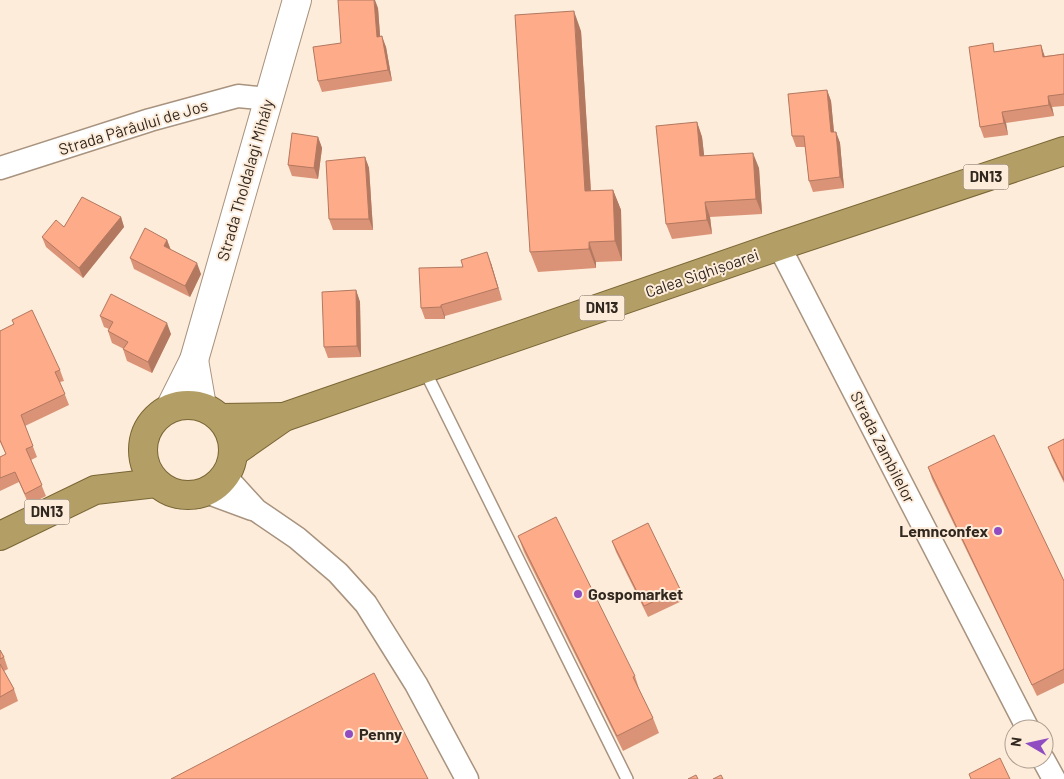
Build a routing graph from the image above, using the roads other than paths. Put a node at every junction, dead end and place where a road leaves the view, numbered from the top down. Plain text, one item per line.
1 (297, 0) edge
2 (268, 99) junction
3 (1064, 151) edge
4 (0, 168) edge
5 (779, 246) junction
6 (194, 360) junction
7 (424, 369) junction
8 (170, 408) junction
9 (211, 412) junction
10 (284, 417) junction
11 (142, 448) junction
12 (222, 474) junction
13 (156, 483) junction
14 (95, 490) junction
15 (0, 536) edge
16 (1023, 719) edge
17 (467, 779) edge
18 (627, 779) edge

1 - 2 street, Strada Tholdalagi Mihály
2 - 4 street, Strada Pârâului de Jos
2 - 6 street, Strada Tholdalagi Mihály
3 - 5 highway, Calea Sighișoarei / DN13
5 - 7 highway, Calea Sighișoarei / DN13
5 - 16 street, Strada Zambilelor
6 - 8 street, Strada Tholdalagi Mihály
6 - 9 street, Strada Tholdalagi Mihály
7 - 10 highway, Calea Sighișoarei / DN13
7 - 18 lane
8 - 9 highway, DN13
8 - 11 highway, DN13
9 - 10 highway, Calea Sighișoarei / DN13
9 - 12 highway
10 - 12 highway, Calea Sighișoarei / DN13
11 - 13 highway
11 - 14 highway, DN13
12 - 13 highway, DN13
12 - 17 street
13 - 14 highway, DN13
14 - 15 highway, DN13

